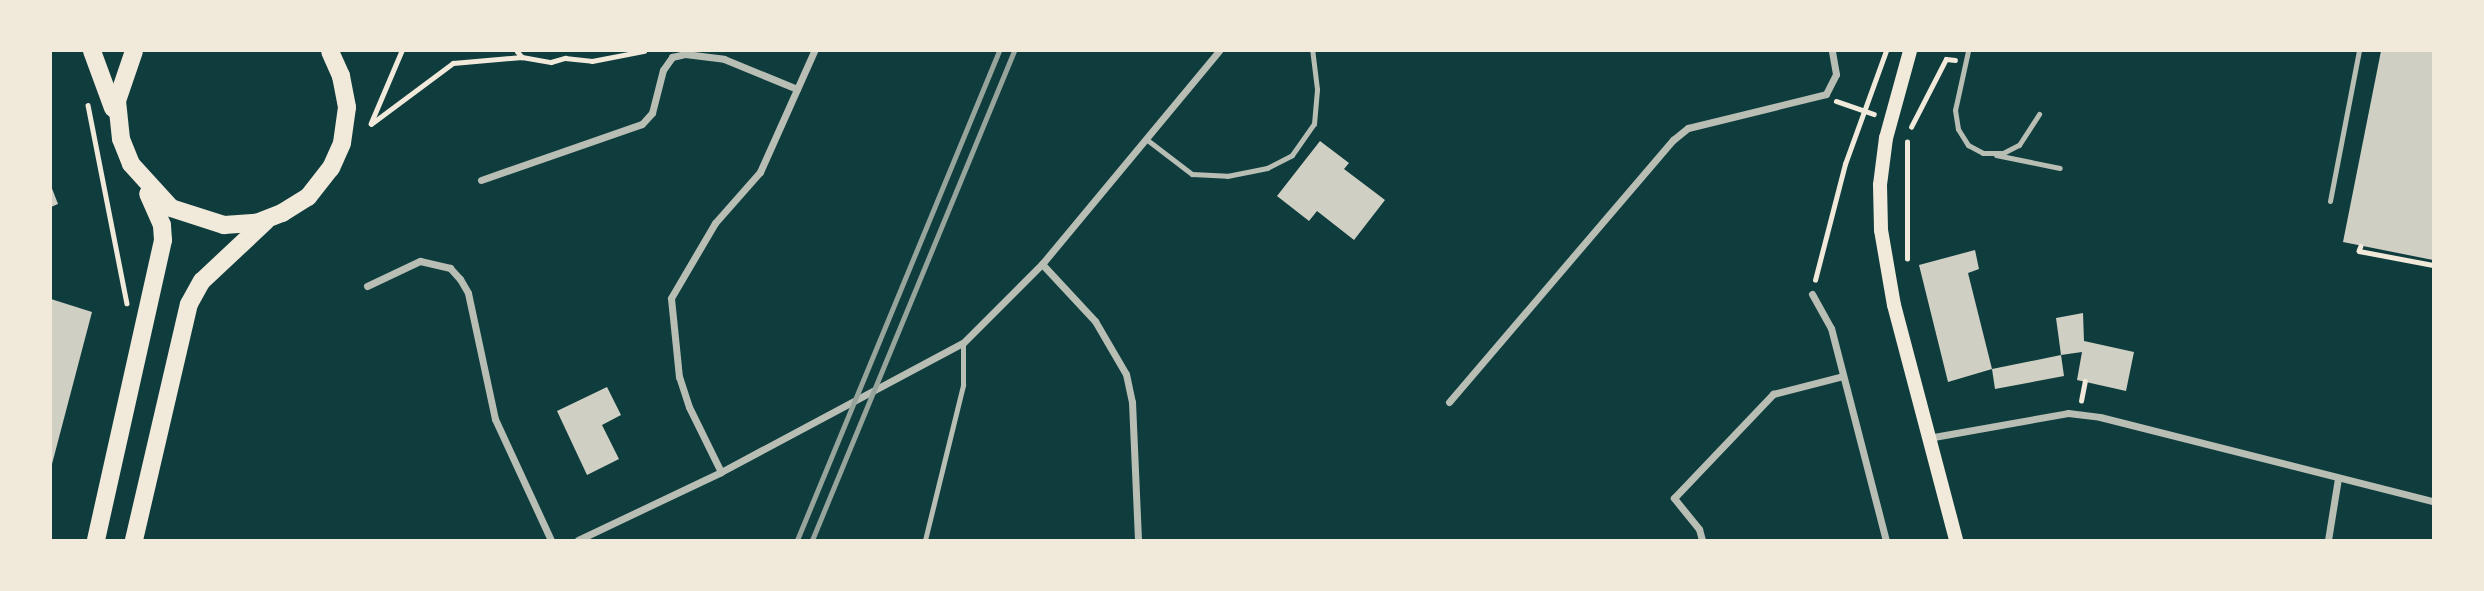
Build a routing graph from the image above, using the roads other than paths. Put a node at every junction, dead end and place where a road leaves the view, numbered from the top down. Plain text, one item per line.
1 (92, 51) edge
2 (134, 51) edge
3 (330, 51) edge
4 (341, 51) edge
5 (665, 51) edge
6 (814, 51) edge
7 (1219, 51) edge
8 (1312, 51) edge
9 (1832, 51) edge
10 (1910, 51) edge
11 (1968, 51) edge
12 (2359, 51) edge
13 (673, 57) junction
14 (341, 76) junction
15 (797, 89) junction
16 (2039, 114) dead end
17 (119, 129) junction
18 (1146, 139) junction
19 (1983, 153) junction
20 (2060, 168) dead end
21 (137, 176) junction
22 (481, 180) dead end
23 (2330, 201) dead end
24 (268, 219) junction
25 (1042, 264) junction
26 (367, 286) dead end
27 (1812, 294) road end
28 (963, 343) junction
29 (1843, 376) junction
30 (1449, 402) dead end
31 (1927, 438) junction
32 (721, 472) junction
33 (2338, 478) junction
34 (2433, 501) edge
35 (96, 540) edge
36 (135, 540) edge
37 (551, 540) edge
38 (578, 540) edge
39 (925, 540) edge
40 (1138, 540) edge
41 (1702, 540) edge
42 (1886, 540) edge
43 (1956, 540) edge
44 (2328, 540) edge

1 - 17 main road
2 - 17 main road
3 - 14 main road
4 - 14 main road
5 - 13 street
6 - 15 street
7 - 18 street
8 - 18 lane
9 - 30 street
10 - 31 main road
11 - 19 lane
12 - 23 lane
13 - 15 street
13 - 22 street
14 - 24 main road
15 - 32 street
16 - 19 lane
17 - 21 main road
18 - 25 street
19 - 20 lane
21 - 24 main road
21 - 35 main road
24 - 36 main road
25 - 28 street
25 - 40 street
26 - 37 street
27 - 29 street
28 - 32 street
28 - 39 lane
29 - 41 street
29 - 42 street
31 - 33 street
31 - 43 main road
32 - 38 street
33 - 34 street
33 - 44 street

